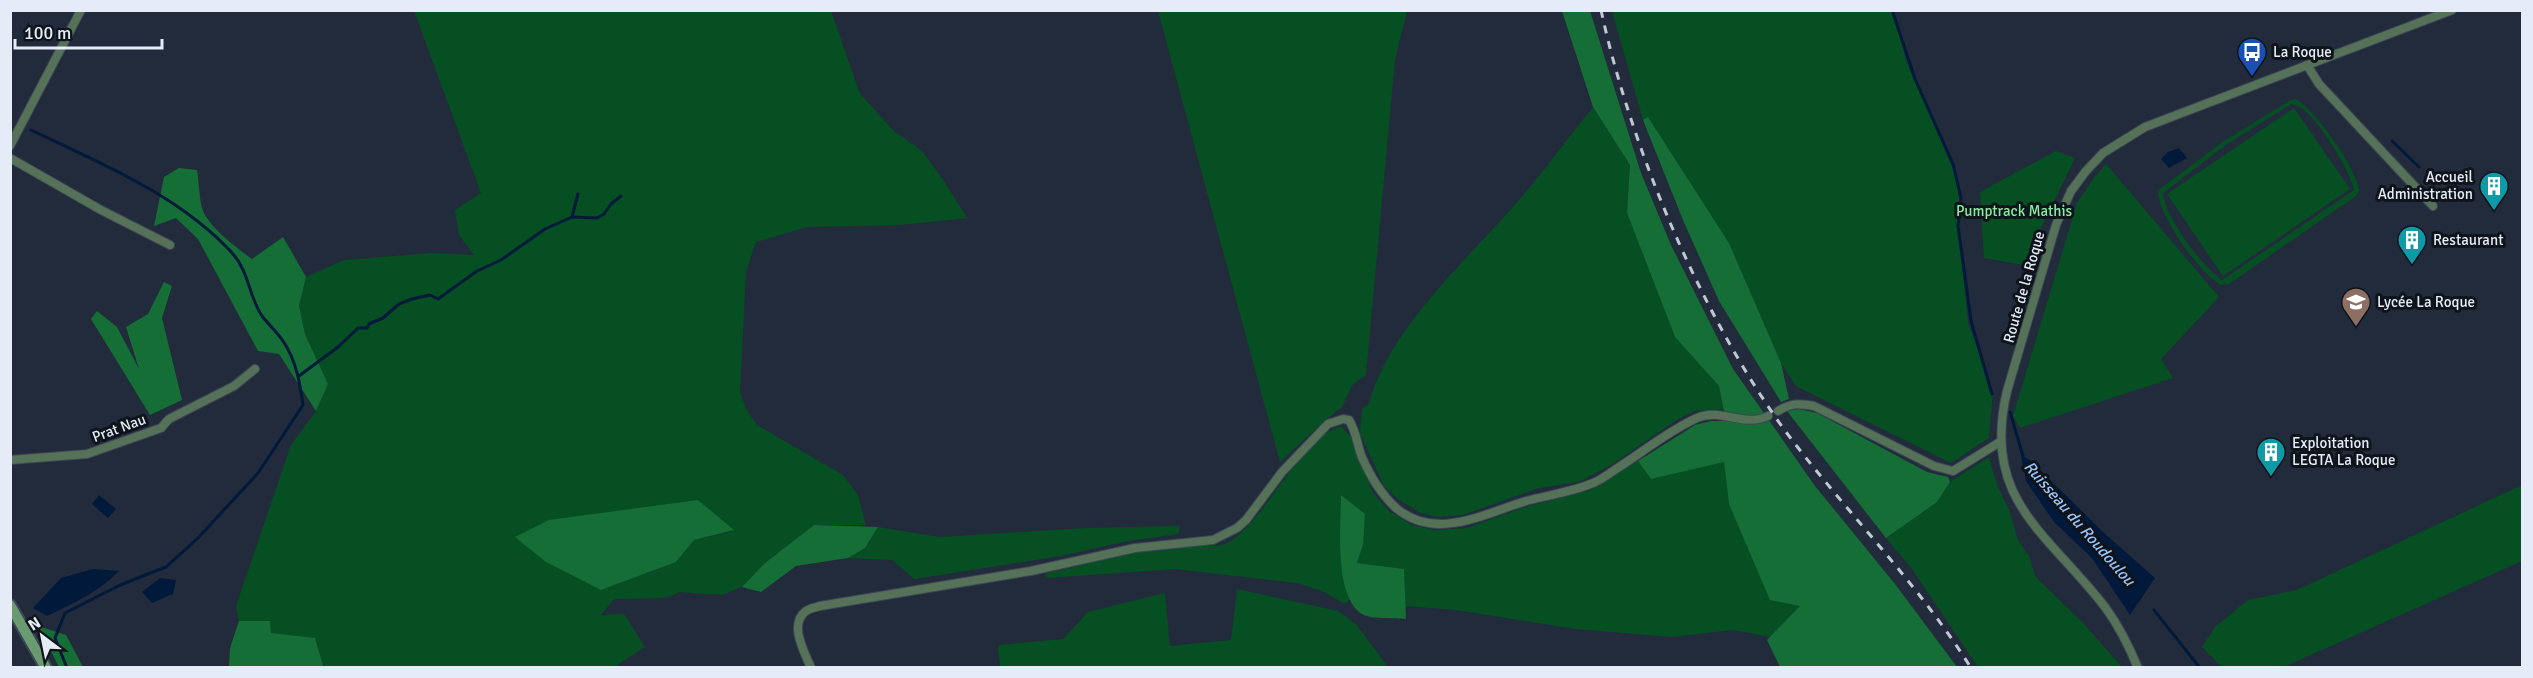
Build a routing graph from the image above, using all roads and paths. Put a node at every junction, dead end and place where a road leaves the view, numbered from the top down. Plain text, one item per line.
1 (81, 10) edge
2 (2452, 10) edge
3 (2307, 65) junction
4 (10, 146) edge
5 (10, 158) edge
6 (2433, 206) dead end
7 (170, 245) dead end
8 (255, 369) dead end
9 (1778, 411) dead end
10 (1768, 416) dead end
11 (2000, 442) junction
12 (10, 460) edge
13 (10, 606) edge
14 (46, 668) edge
15 (811, 668) edge
16 (2138, 668) edge

1 - 4 street
2 - 3 street, Route de la Roque
3 - 6 street
3 - 11 street, Route de la Roque
5 - 7 street
8 - 12 street, Prat Nau
9 - 11 street
10 - 15 street
11 - 16 street, Route de la Roque
13 - 14 main road

